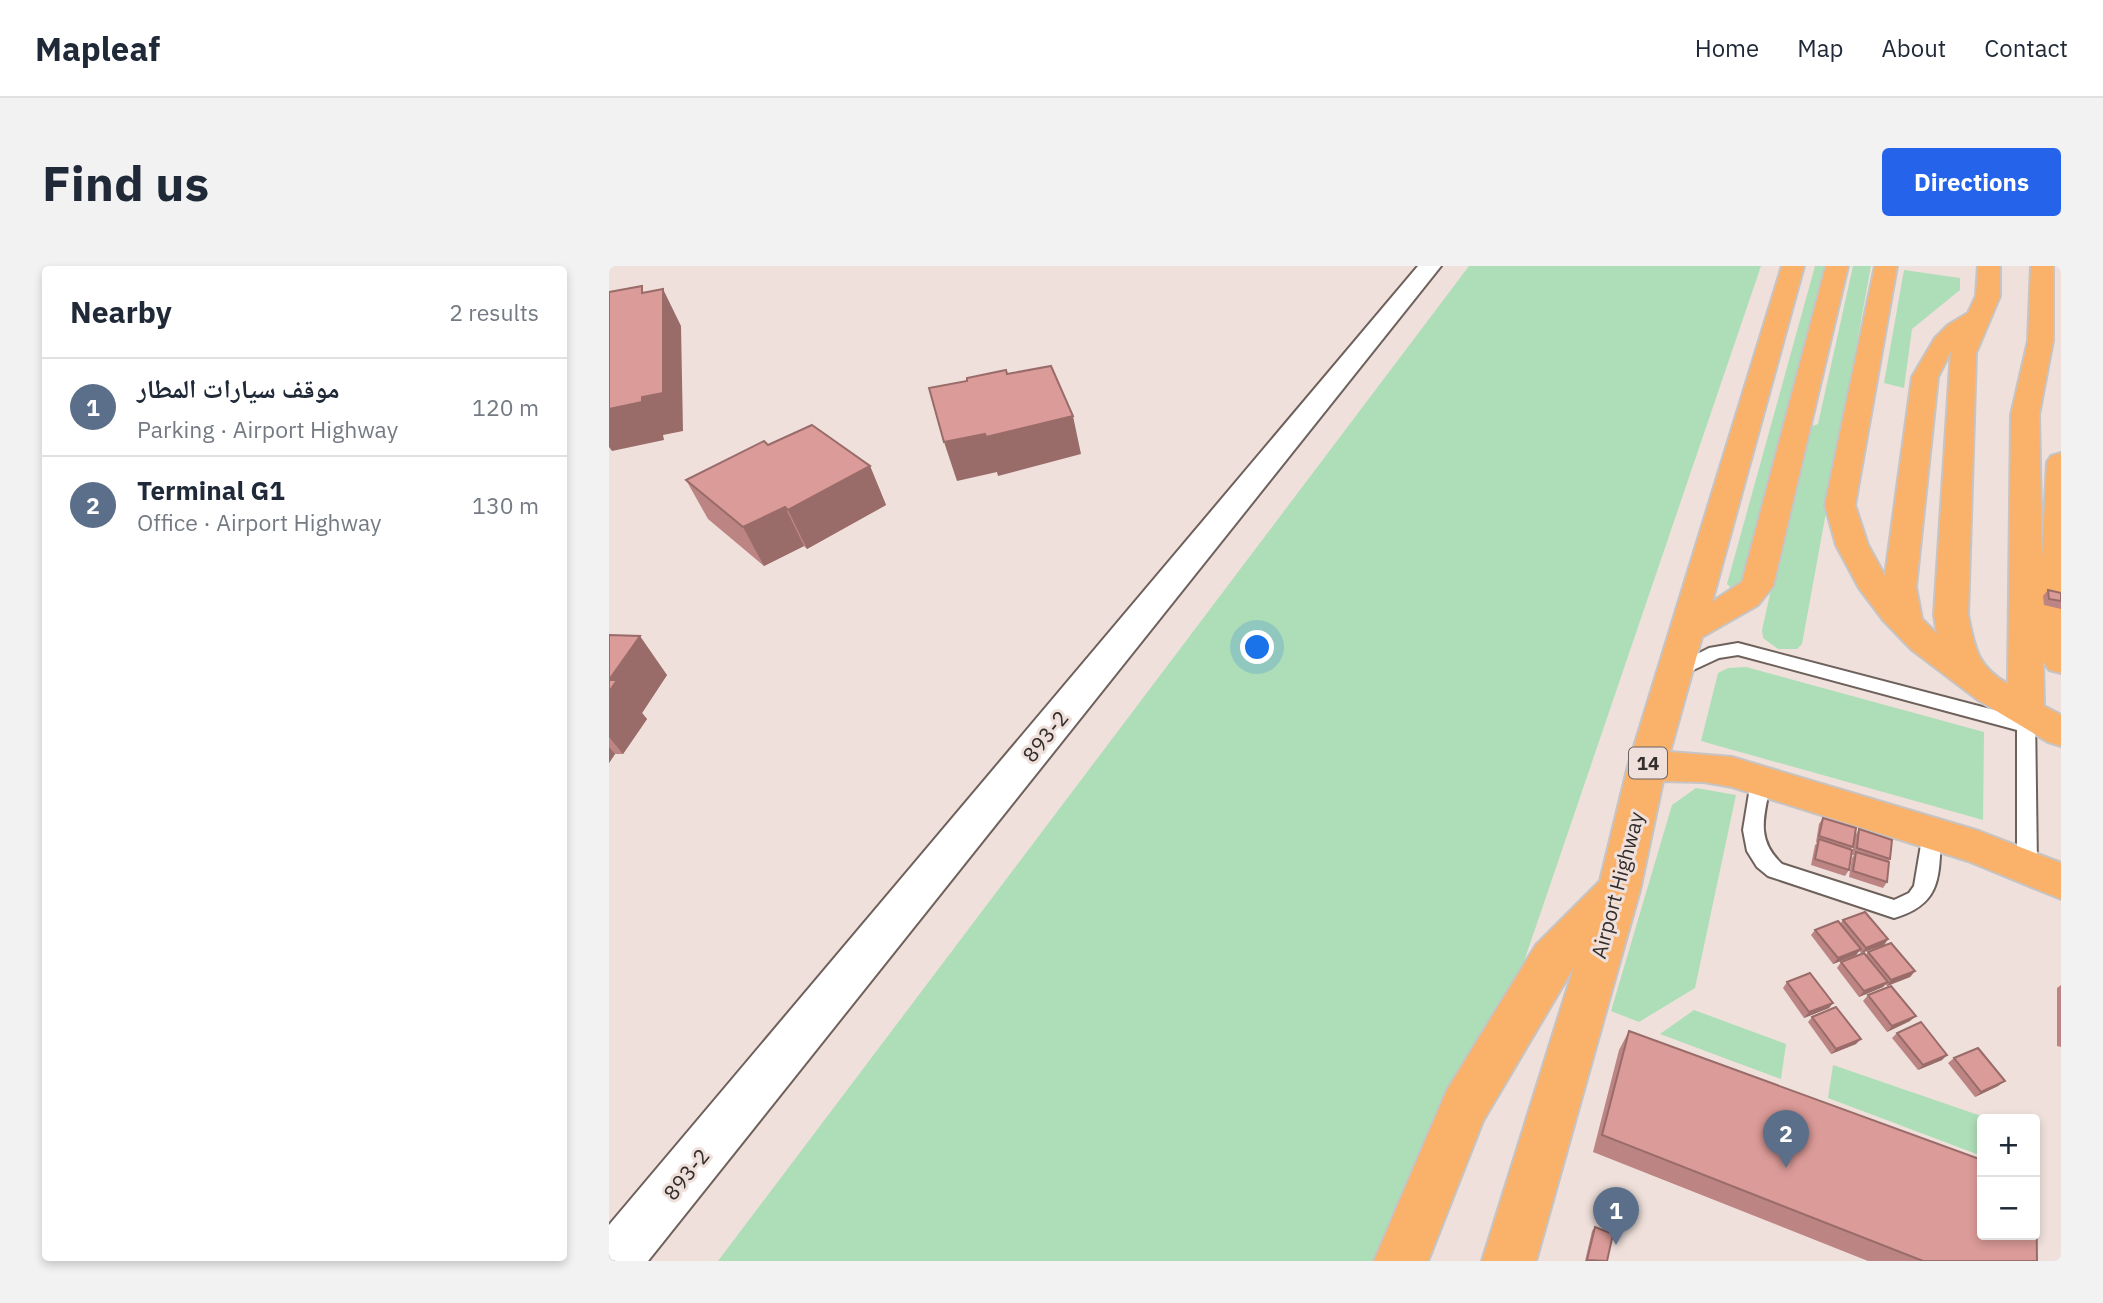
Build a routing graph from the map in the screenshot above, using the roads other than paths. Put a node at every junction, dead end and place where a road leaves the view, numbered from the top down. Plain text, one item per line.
1 (1430, 266) edge
2 (1793, 266) edge
3 (1837, 266) edge
4 (1886, 266) edge
5 (1989, 266) edge
6 (2042, 266) edge
7 (1982, 314) junction
8 (2061, 462) edge
9 (2059, 597) edge
10 (1906, 624) junction
11 (1689, 629) junction
12 (2061, 661) edge
13 (1676, 673) junction
14 (1972, 679) junction
15 (2025, 719) junction
16 (2061, 733) edge
17 (1647, 766) junction
18 (1761, 781) junction
19 (1931, 833) junction
20 (2044, 874) edge
21 (1619, 890) junction
22 (661, 1205) junction
23 (614, 1261) edge
24 (643, 1261) edge
25 (1401, 1261) edge
26 (1509, 1261) edge

1 - 22 street, 893-2
2 - 11 highway, Airport Highway / 14
3 - 11 highway
4 - 10 highway
5 - 7 highway
6 - 15 highway
7 - 10 highway
7 - 14 highway
8 - 9 highway
9 - 12 highway
10 - 14 highway
11 - 13 highway, Airport Highway / 14
13 - 15 lane
13 - 17 highway, Airport Highway / 14
14 - 15 highway
15 - 16 highway
15 - 20 lane
17 - 18 highway
17 - 21 highway, Airport Highway / 14
18 - 19 highway
18 - 19 lane
19 - 20 highway
21 - 25 highway
21 - 26 highway, Airport Highway / 14
22 - 23 street, 893-2
22 - 24 street, 893-2

